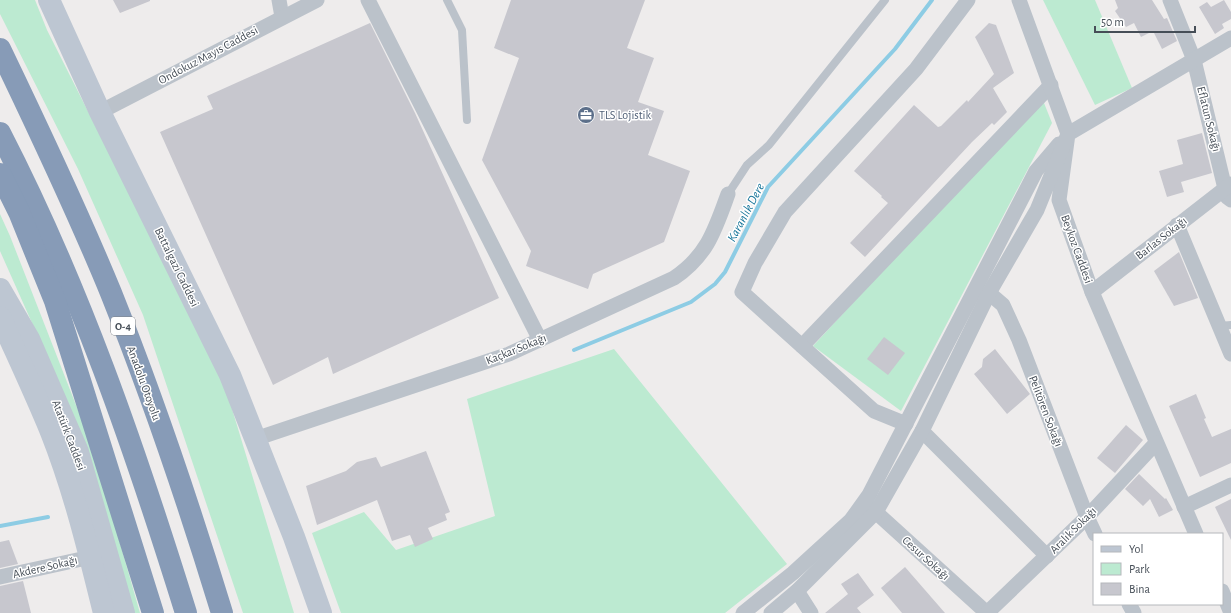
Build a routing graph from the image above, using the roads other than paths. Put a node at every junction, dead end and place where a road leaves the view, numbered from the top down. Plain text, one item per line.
1 (49, 0) edge
2 (279, 0) edge
3 (368, 0) edge
4 (447, 0) edge
5 (885, 0) edge
6 (968, 0) edge
7 (1019, 0) edge
8 (1170, 0) edge
9 (313, 1) edge
10 (282, 17) junction
11 (1231, 38) edge
12 (0, 49) edge
13 (1194, 60) junction
14 (1051, 85) junction
15 (100, 112) junction
16 (467, 120) dead end
17 (0, 133) edge
18 (1068, 134) junction
19 (0, 174) edge
20 (1229, 191) edge
21 (728, 194) joint
22 (1178, 225) junction
23 (0, 289) edge
24 (1092, 292) junction
25 (989, 293) junction
26 (0, 317) edge
27 (1225, 326) edge
28 (540, 340) junction
29 (802, 346) junction
30 (1231, 354) edge
31 (906, 424) junction
32 (922, 431) junction
33 (255, 440) junction
34 (1156, 443) junction
35 (1231, 485) edge
36 (864, 502) junction
37 (1184, 507) junction
38 (876, 512) junction
39 (1087, 517) junction
40 (1095, 533) edge
41 (1196, 533) edge
42 (294, 538) junction
43 (1047, 556) junction
44 (91, 557) junction
45 (0, 577) edge
46 (797, 591) junction
47 (104, 613) edge
48 (124, 613) edge
49 (153, 613) edge
50 (186, 613) edge
51 (222, 613) edge
52 (313, 613) edge
53 (321, 613) edge
54 (743, 613) edge
55 (771, 613) edge
56 (811, 613) edge
57 (987, 613) edge

1 - 15 main road, Battalgazi Caddesi
2 - 10 street
3 - 28 street
4 - 16 lane
5 - 21 lane
6 - 29 street
7 - 14 street
8 - 13 street, Eflatun Sokağı
9 - 10 street, Ondokuz Mayıs Caddesi
10 - 15 street, Ondokuz Mayıs Caddesi
11 - 13 street
12 - 51 highway, Anadolu Otoyolu / O-4
13 - 18 street
13 - 20 street, Eflatun Sokağı
14 - 18 street
14 - 29 street
15 - 33 main road, Battalgazi Caddesi
17 - 50 highway
18 - 24 street, Beykoz Caddesi
18 - 25 street
18 - 31 street
19 - 49 highway
20 - 22 street, Barlas Sokağı
21 - 28 street, Kaçkar Sokağı
22 - 24 street, Barlas Sokağı
22 - 27 street
23 - 48 main road, Atatürk Caddesi
24 - 34 street, Beykoz Caddesi
25 - 32 street
25 - 39 street, Pelitören Sokağı
26 - 44 main road, Atatürk Caddesi
27 - 30 street
28 - 33 street, Kaçkar Sokağı
29 - 31 street
31 - 36 street
32 - 38 street
32 - 43 street
33 - 42 main road, Battalgazi Caddesi
34 - 37 street, Beykoz Caddesi
34 - 39 street, Aralık Sokağı
35 - 37 street
36 - 38 street, Cesur Sokağı
36 - 54 street
37 - 41 street, Beykoz Caddesi
38 - 46 street
38 - 57 street, Cesur Sokağı
39 - 40 street, Pelitören Sokağı
39 - 43 street, Aralık Sokağı
42 - 52 main road, Battalgazi Caddesi
42 - 53 main road, Battalgazi Caddesi
43 - 57 street, Aralık Sokağı
44 - 45 street, Akdere Sokağı
44 - 47 main road, Atatürk Caddesi
46 - 55 street
46 - 56 street

